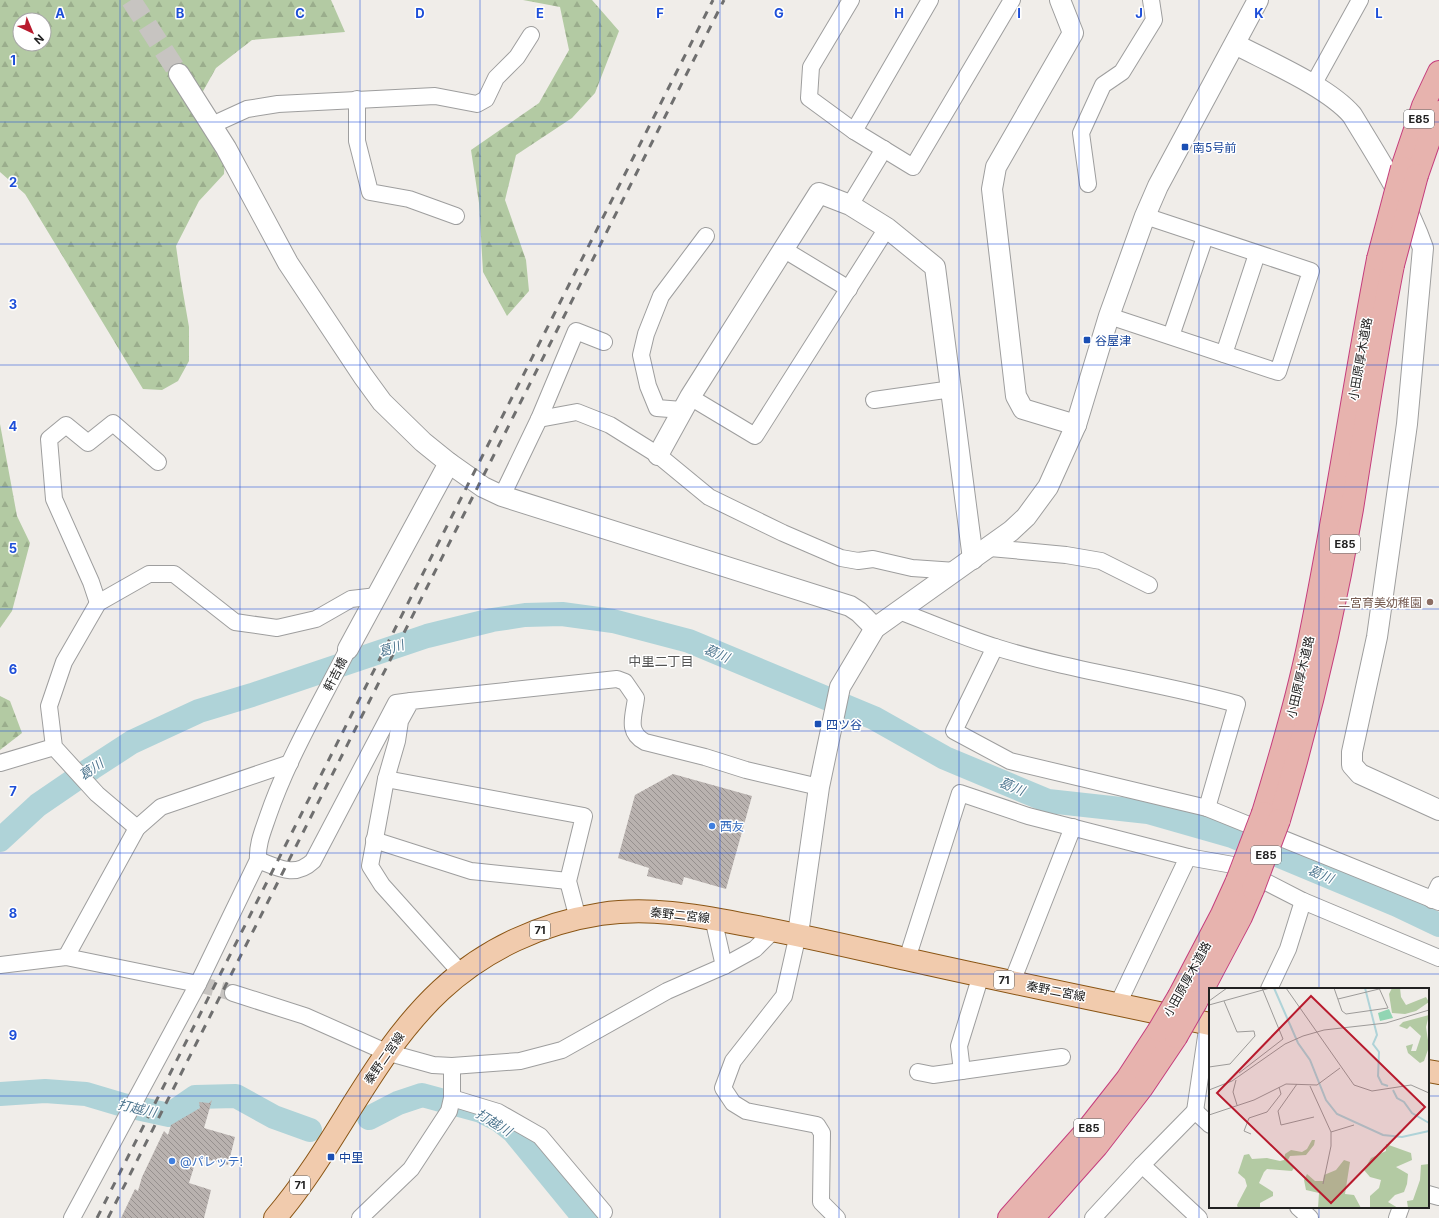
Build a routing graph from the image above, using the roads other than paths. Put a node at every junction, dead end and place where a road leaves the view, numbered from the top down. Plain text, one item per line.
1 (850, 0) edge
2 (930, 0) edge
3 (1012, 0) edge
4 (1060, 0) edge
5 (1151, 0) edge
6 (1258, 0) edge
7 (1360, 0) edge
8 (531, 35) dead end
9 (1235, 44) junction
10 (1439, 72) edge
11 (179, 74) tunnel mouth
12 (1313, 85) junction
13 (357, 99) junction
14 (1439, 112) edge
15 (212, 125) junction
16 (854, 131) junction
17 (884, 149) junction
18 (1410, 172) junction
19 (1088, 184) dead end
20 (850, 205) junction
21 (456, 216) dead end
22 (1145, 216) junction
23 (887, 228) junction
24 (706, 236) dead end
25 (1204, 237) junction
26 (783, 249) junction
27 (1257, 254) junction
28 (849, 289) junction
29 (1109, 316) junction
30 (1171, 336) junction
31 (604, 342) dead end
32 (1224, 354) junction
33 (952, 389) junction
34 (874, 400) dead end
35 (686, 404) junction
36 (539, 419) junction
37 (1076, 424) junction
38 (658, 455) junction
39 (158, 462) dead end
40 (449, 464) junction
41 (502, 496) junction
42 (990, 548) junction
43 (973, 559) junction
44 (956, 571) junction
45 (1149, 585) dead end
46 (377, 596) junction
47 (98, 603) junction
48 (899, 611) junction
49 (875, 628) junction
50 (995, 647) junction
51 (348, 649) joint
52 (410, 701) junction
53 (54, 747) junction
54 (0, 762) edge
55 (290, 763) junction
56 (386, 779) junction
57 (818, 787) junction
58 (1207, 808) junction
59 (1439, 810) edge
60 (137, 828) junction
61 (1073, 828) junction
62 (374, 840) junction
63 (1188, 857) junction
64 (258, 860) junction
65 (568, 881) junction
66 (1437, 896) edge
67 (1303, 901) junction
68 (713, 918) junction
69 (578, 919) junction
70 (774, 930) junction
71 (798, 934) junction
72 (66, 957) junction
73 (1439, 958) edge
74 (907, 959) junction
75 (0, 965) edge
76 (724, 966) junction
77 (460, 973) junction
78 (981, 975) junction
79 (1012, 982) junction
80 (198, 984) junction
81 (1269, 988) edge
82 (233, 993) tunnel mouth
83 (1118, 1004) junction
84 (1209, 1024) edge
85 (1167, 1034) junction
86 (386, 1052) junction
87 (1062, 1057) dead end
88 (452, 1066) junction
89 (962, 1071) junction
90 (1429, 1071) edge
91 (918, 1072) dead end
92 (1439, 1073) edge
93 (451, 1104) junction
94 (1195, 1111) junction
95 (1209, 1124) edge
96 (1142, 1166) junction
97 (1429, 1194) edge
98 (1439, 1197) edge
99 (1299, 1208) edge
100 (1400, 1208) edge
101 (604, 1212) dead end
102 (72, 1218) edge
103 (275, 1218) edge
104 (360, 1218) edge
105 (837, 1218) edge
106 (1009, 1218) edge
107 (1033, 1218) edge
108 (1093, 1218) edge
109 (1199, 1218) edge
110 (1310, 1218) edge
111 (1397, 1218) edge

1 - 16 street
2 - 16 street
3 - 17 street
4 - 37 street
5 - 19 street
6 - 9 street
7 - 12 street
8 - 13 street
9 - 12 street
9 - 22 street
10 - 18 highway, 小田原厚木道路 / E85
11 - 15 street
12 - 59 street
13 - 15 street
13 - 21 street
14 - 18 highway, 小田原厚木道路 / E85
15 - 40 street
16 - 17 street
17 - 20 street
18 - 85 highway, 小田原厚木道路 / E85, bridge
20 - 23 street
20 - 26 street
22 - 25 street
22 - 29 street
23 - 28 street
23 - 33 street
24 - 35 street
25 - 27 street
25 - 30 street
26 - 28 street
26 - 35 street
27 - 32 street
27 - 32 street
28 - 35 street
29 - 30 street
29 - 37 street
30 - 32 street
31 - 36 street
33 - 34 street
33 - 43 street
35 - 38 street
36 - 38 street
36 - 41 street
37 - 42 street
38 - 44 street
39 - 47 street
40 - 41 street
40 - 46 street
41 - 49 street
42 - 43 street
42 - 45 street
43 - 44 street
44 - 48 street
46 - 47 street
46 - 51 street
47 - 53 street
48 - 49 street
48 - 50 street
49 - 57 street
50 - 58 street
50 - 58 street
51 - 55 street, 軒吉橋
52 - 56 street
52 - 57 street
52 - 64 street
53 - 54 street
53 - 60 street
55 - 60 street
55 - 64 street, 軒吉橋
56 - 62 street
56 - 65 street
57 - 71 street
58 - 66 street
60 - 72 street
61 - 63 street
61 - 74 street
61 - 79 street
62 - 65 street
62 - 77 street
63 - 67 street
63 - 83 street
64 - 80 street
65 - 69 street
67 - 73 street
67 - 81 street
68 - 69 main road, 秦野二宮線 / 71
68 - 70 main road, 秦野二宮線 / 71
68 - 76 street
69 - 77 main road, 秦野二宮線 / 71
70 - 71 main road, 秦野二宮線 / 71
70 - 76 street
71 - 74 main road, 秦野二宮線 / 71
71 - 105 street
72 - 75 street
72 - 80 street
74 - 78 main road, 秦野二宮線 / 71
76 - 88 street
77 - 86 main road, 秦野二宮線 / 71
78 - 79 main road, 秦野二宮線 / 71
78 - 89 street
79 - 83 main road, 秦野二宮線 / 71
80 - 102 street
82 - 86 street
83 - 84 main road, 秦野二宮線 / 71
84 - 94 street
85 - 106 highway, 小田原厚木道路 / E85
85 - 107 highway, 小田原厚木道路 / E85
86 - 88 street
86 - 103 main road, 秦野二宮線 / 71
87 - 89 street
88 - 93 street
89 - 91 street
90 - 92 main road
93 - 101 street
93 - 104 street
94 - 95 street
94 - 96 street
96 - 108 street
96 - 109 street
97 - 98 street
99 - 110 street
100 - 111 street

